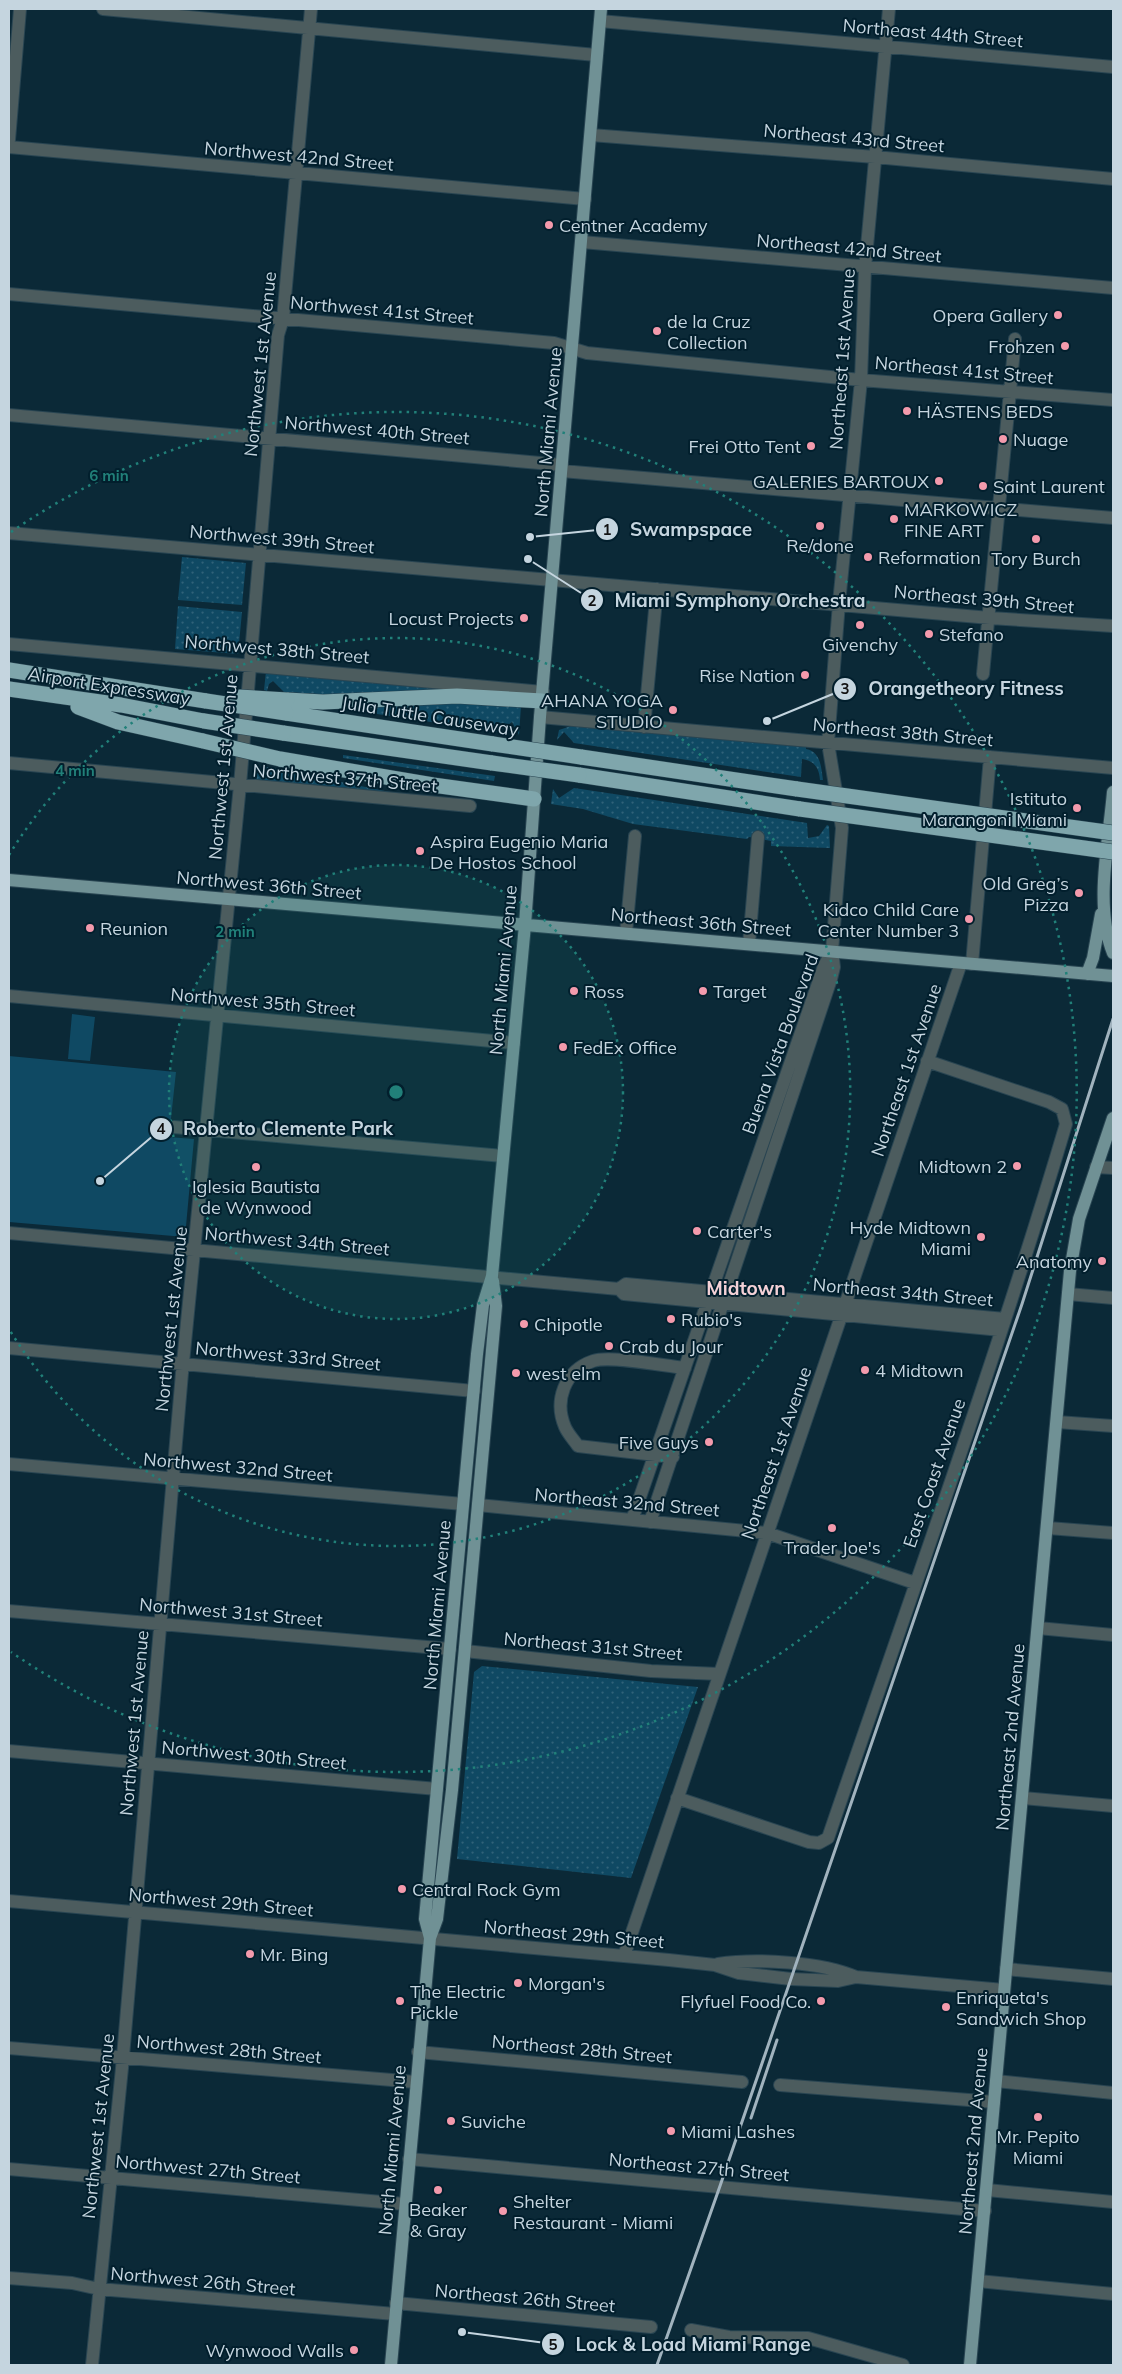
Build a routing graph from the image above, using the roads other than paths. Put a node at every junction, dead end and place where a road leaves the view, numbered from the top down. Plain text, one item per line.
1 (20, 9) edge
2 (102, 9) edge
3 (312, 9) edge
4 (889, 9) edge
5 (601, 15) edge
6 (310, 29) junction
7 (885, 46) junction
8 (596, 55) junction
9 (12, 61) edge
10 (1113, 67) edge
11 (591, 135) junction
12 (9, 140) edge
13 (9, 147) edge
14 (875, 157) junction
15 (296, 174) junction
16 (1113, 179) edge
17 (585, 199) junction
18 (582, 242) junction
19 (865, 268) junction
20 (1113, 288) edge
21 (9, 294) edge
22 (284, 319) junction
23 (1015, 339) dead end
24 (573, 349) junction
25 (861, 380) junction
26 (1010, 392) junction
27 (1113, 400) edge
28 (9, 415) edge
29 (269, 439) junction
30 (562, 468) junction
31 (850, 496) junction
32 (998, 509) junction
33 (1113, 518) edge
34 (9, 533) edge
35 (260, 555) junction
36 (553, 579) junction
37 (657, 589) junction
38 (839, 604) junction
39 (990, 618) junction
40 (1113, 626) edge
41 (9, 644) edge
42 (250, 664) junction
43 (9, 670) edge
44 (983, 674) dead end
45 (9, 689) edge
46 (542, 696) junction
47 (9, 699) edge
48 (286, 707) junction
49 (78, 708) junction
50 (540, 717) junction
51 (204, 721) junction
52 (644, 726) junction
53 (828, 743) junction
54 (990, 757) junction
55 (9, 763) edge
56 (1113, 768) edge
57 (240, 785) junction
58 (1113, 792) edge
59 (534, 799) junction
60 (470, 806) dead end
61 (1113, 833) edge
62 (635, 836) dead end
63 (758, 837) dead end
64 (1113, 852) edge
65 (9, 880) edge
66 (228, 899) junction
67 (1104, 902) junction
68 (525, 925) junction
69 (626, 934) junction
70 (749, 944) junction
71 (832, 951) junction
72 (1113, 953) edge
73 (967, 963) junction
74 (1087, 974) junction
75 (1113, 976) edge
76 (9, 996) edge
77 (218, 1015) junction
78 (514, 1043) junction
79 (928, 1061) junction
80 (1113, 1118) edge
81 (174, 1127) dead end
82 (208, 1130) junction
83 (503, 1156) junction
84 (1096, 1167) junction
85 (1113, 1168) edge
86 (9, 1233) edge
87 (195, 1250) junction
88 (492, 1276) junction
89 (1068, 1294) junction
90 (709, 1297) junction
91 (723, 1298) junction
92 (1113, 1298) edge
93 (844, 1309) junction
94 (1003, 1325) junction
95 (9, 1348) edge
96 (477, 1354) junction
97 (184, 1364) junction
98 (685, 1368) junction
99 (474, 1390) junction
100 (1057, 1422) junction
101 (1113, 1426) edge
102 (654, 1455) junction
103 (673, 1457) junction
104 (9, 1464) edge
105 (174, 1479) junction
106 (463, 1504) junction
107 (478, 1505) junction
108 (632, 1520) junction
109 (650, 1522) junction
110 (461, 1527) junction
111 (1048, 1528) junction
112 (767, 1533) junction
113 (1113, 1533) edge
114 (915, 1584) junction
115 (9, 1611) edge
116 (161, 1623) junction
117 (1038, 1628) junction
118 (1113, 1635) edge
119 (450, 1649) junction
120 (464, 1651) junction
121 (719, 1674) junction
122 (9, 1751) edge
123 (455, 1755) junction
124 (148, 1763) junction
125 (437, 1790) junction
126 (677, 1798) junction
127 (1023, 1798) junction
128 (1113, 1806) edge
129 (9, 1901) edge
130 (134, 1913) junction
131 (430, 1938) junction
132 (624, 1956) junction
133 (1006, 1969) junction
134 (1113, 1979) edge
135 (1004, 1990) junction
136 (9, 2048) edge
137 (418, 2052) junction
138 (123, 2058) junction
139 (996, 2081) junction
140 (416, 2082) junction
141 (742, 2082) dead end
142 (780, 2085) dead end
143 (1113, 2093) edge
144 (994, 2102) junction
145 (409, 2159) junction
146 (9, 2169) edge
147 (111, 2179) junction
148 (987, 2190) junction
149 (1113, 2202) edge
150 (405, 2204) junction
151 (985, 2211) junction
152 (9, 2278) edge
153 (978, 2281) junction
154 (99, 2289) junction
155 (1113, 2294) edge
156 (396, 2309) junction
157 (651, 2327) dead end
158 (691, 2330) dead end
159 (92, 2365) edge
160 (391, 2365) edge
161 (903, 2365) edge
162 (970, 2365) edge

1 - 9 street
2 - 6 street
3 - 6 street, Northwest 1st Avenue
4 - 7 street, Northeast 1st Avenue
5 - 7 street, Northeast 44th Street
5 - 8 main road, North Miami Avenue
6 - 8 street
6 - 15 street, Northwest 1st Avenue
7 - 10 street, Northeast 44th Street
7 - 14 street, Northeast 1st Avenue
8 - 11 main road, North Miami Avenue
9 - 12 street
11 - 14 street, Northeast 43rd Street
11 - 17 main road, North Miami Avenue
13 - 15 street, Northwest 42nd Street
14 - 16 street, Northeast 43rd Street
14 - 19 street, Northeast 1st Avenue
15 - 17 street, Northwest 42nd Street
15 - 22 street, Northwest 1st Avenue
17 - 18 main road, North Miami Avenue
18 - 19 street, Northeast 42nd Street
18 - 24 main road, North Miami Avenue
19 - 20 street, Northeast 42nd Street
19 - 25 street, Northeast 1st Avenue
21 - 22 street, Northwest 41st Street
22 - 24 street, Northwest 41st Street
22 - 29 street, Northwest 1st Avenue
23 - 26 street
24 - 25 street, Northeast 41st Street
24 - 30 main road, North Miami Avenue
25 - 26 street, Northeast 41st Street
25 - 31 street, Northeast 1st Avenue
26 - 27 street, Northeast 41st Street
26 - 32 street
28 - 29 street, Northwest 40th Street
29 - 30 street, Northwest 40th Street
29 - 35 street, Northwest 1st Avenue
30 - 31 street, Northwest 40th Street
30 - 36 main road, North Miami Avenue
31 - 32 street, Northwest 40th Street
31 - 38 street, Northeast 1st Avenue
32 - 33 street, Northwest 40th Street
32 - 39 street
34 - 35 street, Northwest 39th Street
35 - 36 street, Northwest 39th Street
35 - 42 street, Northwest 1st Avenue
36 - 37 street, Northeast 39th Street
36 - 46 main road, North Miami Avenue
37 - 38 street, Northeast 39th Street
37 - 52 street
38 - 39 street, Northeast 39th Street
38 - 53 street, Northeast 1st Avenue
39 - 40 street, Northeast 39th Street
39 - 44 street
41 - 42 street, Northwest 38th Street
42 - 46 street, Northwest 38th Street
42 - 57 street, Northwest 1st Avenue
43 - 48 highway, Julia Tuttle Causeway, bridge
45 - 51 highway, Airport Expressway
46 - 48 highway
46 - 50 main road, North Miami Avenue
47 - 49 highway
48 - 61 highway, Julia Tuttle Causeway, bridge
49 - 51 highway
49 - 59 highway, bridge
50 - 52 street, Northeast 38th Street
50 - 59 main road, North Miami Avenue
51 - 64 highway, Julia Tuttle Causeway, bridge
52 - 53 street, Northeast 38th Street
53 - 54 street, Northeast 38th Street
53 - 71 street, Northeast 1st Avenue
54 - 56 street, Northeast 38th Street
54 - 73 street, Northeast 1st Avenue
55 - 57 street, Northwest 37th Street
57 - 60 street, Northwest 37th Street
57 - 66 street, Northwest 1st Avenue
58 - 67 main road
59 - 68 main road, North Miami Avenue
62 - 69 street
63 - 70 street
65 - 66 main road, Northwest 36th Street
66 - 68 main road, Northwest 36th Street
66 - 77 street, Northwest 1st Avenue
67 - 72 main road
67 - 74 main road
68 - 69 main road, Northeast 36th Street
68 - 78 main road, North Miami Avenue
69 - 70 main road, Northeast 36th Street
70 - 71 main road, Northeast 36th Street
71 - 73 main road, Northeast 36th Street
71 - 90 street, Buena Vista Boulevard
71 - 91 street, Buena Vista Boulevard
73 - 74 main road, Northeast 36th Street
73 - 79 street, Northeast 1st Avenue
74 - 75 main road, Northeast 36th Street
76 - 77 street, Northwest 35th Street
77 - 78 street, Northwest 35th Street
77 - 82 street, Northwest 1st Avenue
78 - 83 main road, North Miami Avenue
79 - 93 street, Northeast 1st Avenue
79 - 94 street, East Coast Avenue
80 - 84 main road, Northeast 2nd Avenue
81 - 82 street
82 - 83 street
82 - 87 street, Northwest 1st Avenue
83 - 88 main road, North Miami Avenue
84 - 85 street
84 - 89 main road, Northeast 2nd Avenue
86 - 87 street, Northwest 34th Street
87 - 88 street, Northwest 34th Street
87 - 97 street, Northwest 1st Avenue
88 - 90 street, Northeast 34th Street
88 - 96 main road, North Miami Avenue
88 - 107 main road, North Miami Avenue
89 - 92 street
89 - 100 main road, Northeast 2nd Avenue
90 - 91 street, Northeast 34th Street
90 - 98 street, Buena Vista Boulevard
91 - 93 street, Northeast 34th Street
91 - 103 street, Buena Vista Boulevard
93 - 94 street, Northeast 34th Street
93 - 112 street, Northeast 1st Avenue
94 - 114 street, East Coast Avenue
95 - 97 street, Northwest 33rd Street
96 - 99 main road, North Miami Avenue
96 - 107 main road
97 - 99 street, Northwest 33rd Street
97 - 105 street, Northwest 1st Avenue
98 - 102 street, Buena Vista Boulevard
98 - 102 street
99 - 106 main road, North Miami Avenue
100 - 101 street
100 - 111 main road, Northeast 2nd Avenue
102 - 103 street
102 - 108 street, Buena Vista Boulevard
103 - 109 street, Buena Vista Boulevard
104 - 105 street, Northwest 32nd Street
105 - 106 street, Northwest 32nd Street
105 - 116 street, Northwest 1st Avenue
106 - 110 main road, North Miami Avenue
107 - 108 street, Northeast 32nd Street
107 - 120 main road, North Miami Avenue
108 - 109 street, Northeast 32nd Street
109 - 112 street, Northeast 32nd Street
110 - 119 main road, North Miami Avenue
110 - 120 main road
111 - 113 street
111 - 117 main road, Northeast 2nd Avenue
112 - 114 street, Northeast 32nd Street
112 - 121 street, Northeast 1st Avenue
114 - 126 street, East Coast Avenue
115 - 116 street, Northwest 31st Street
116 - 119 street, Northwest 31st Street
116 - 124 street, Northwest 1st Avenue
117 - 118 street
117 - 127 main road, Northeast 2nd Avenue
119 - 123 main road
119 - 125 main road, North Miami Avenue
120 - 121 street, Northeast 31st Street
120 - 123 main road, North Miami Avenue
121 - 126 street, Northeast 1st Avenue
122 - 124 street, Northwest 30th Street
123 - 131 main road, North Miami Avenue
124 - 125 street, Northwest 30th Street
124 - 130 street, Northwest 1st Avenue
125 - 131 main road, North Miami Avenue
126 - 132 street, Northeast 1st Avenue
127 - 128 street
127 - 133 main road, Northeast 2nd Avenue
129 - 130 street, Northwest 29th Street
130 - 131 street, Northwest 29th Street
130 - 138 street, Northwest 1st Avenue
131 - 132 street, Northeast 29th Street
131 - 137 main road, North Miami Avenue
132 - 135 street, Northeast 29th Street
133 - 134 street
133 - 135 main road, Northeast 2nd Avenue
135 - 139 main road, Northeast 2nd Avenue
136 - 138 street, Northwest 28th Street
137 - 140 main road, North Miami Avenue
137 - 141 street, Northeast 28th Street
138 - 140 street, Northwest 28th Street
138 - 147 street, Northwest 1st Avenue
139 - 143 street
139 - 144 main road, Northeast 2nd Avenue
140 - 145 main road, North Miami Avenue
142 - 144 street
144 - 148 main road, Northeast 2nd Avenue
145 - 150 main road, North Miami Avenue
145 - 151 street, Northeast 27th Street
146 - 147 street, Northwest 27th Street
147 - 150 street, Northwest 27th Street
147 - 154 street, Northwest 1st Avenue
148 - 149 street
148 - 151 main road, Northeast 2nd Avenue
150 - 156 main road, North Miami Avenue
151 - 153 main road, Northeast 2nd Avenue
152 - 154 street, Northwest 26th Street
153 - 155 street
153 - 162 main road, Northeast 2nd Avenue
154 - 156 street, Northwest 26th Street
154 - 159 street, Northwest 1st Avenue
156 - 157 street, Northeast 26th Street
156 - 160 main road, North Miami Avenue
158 - 161 street

